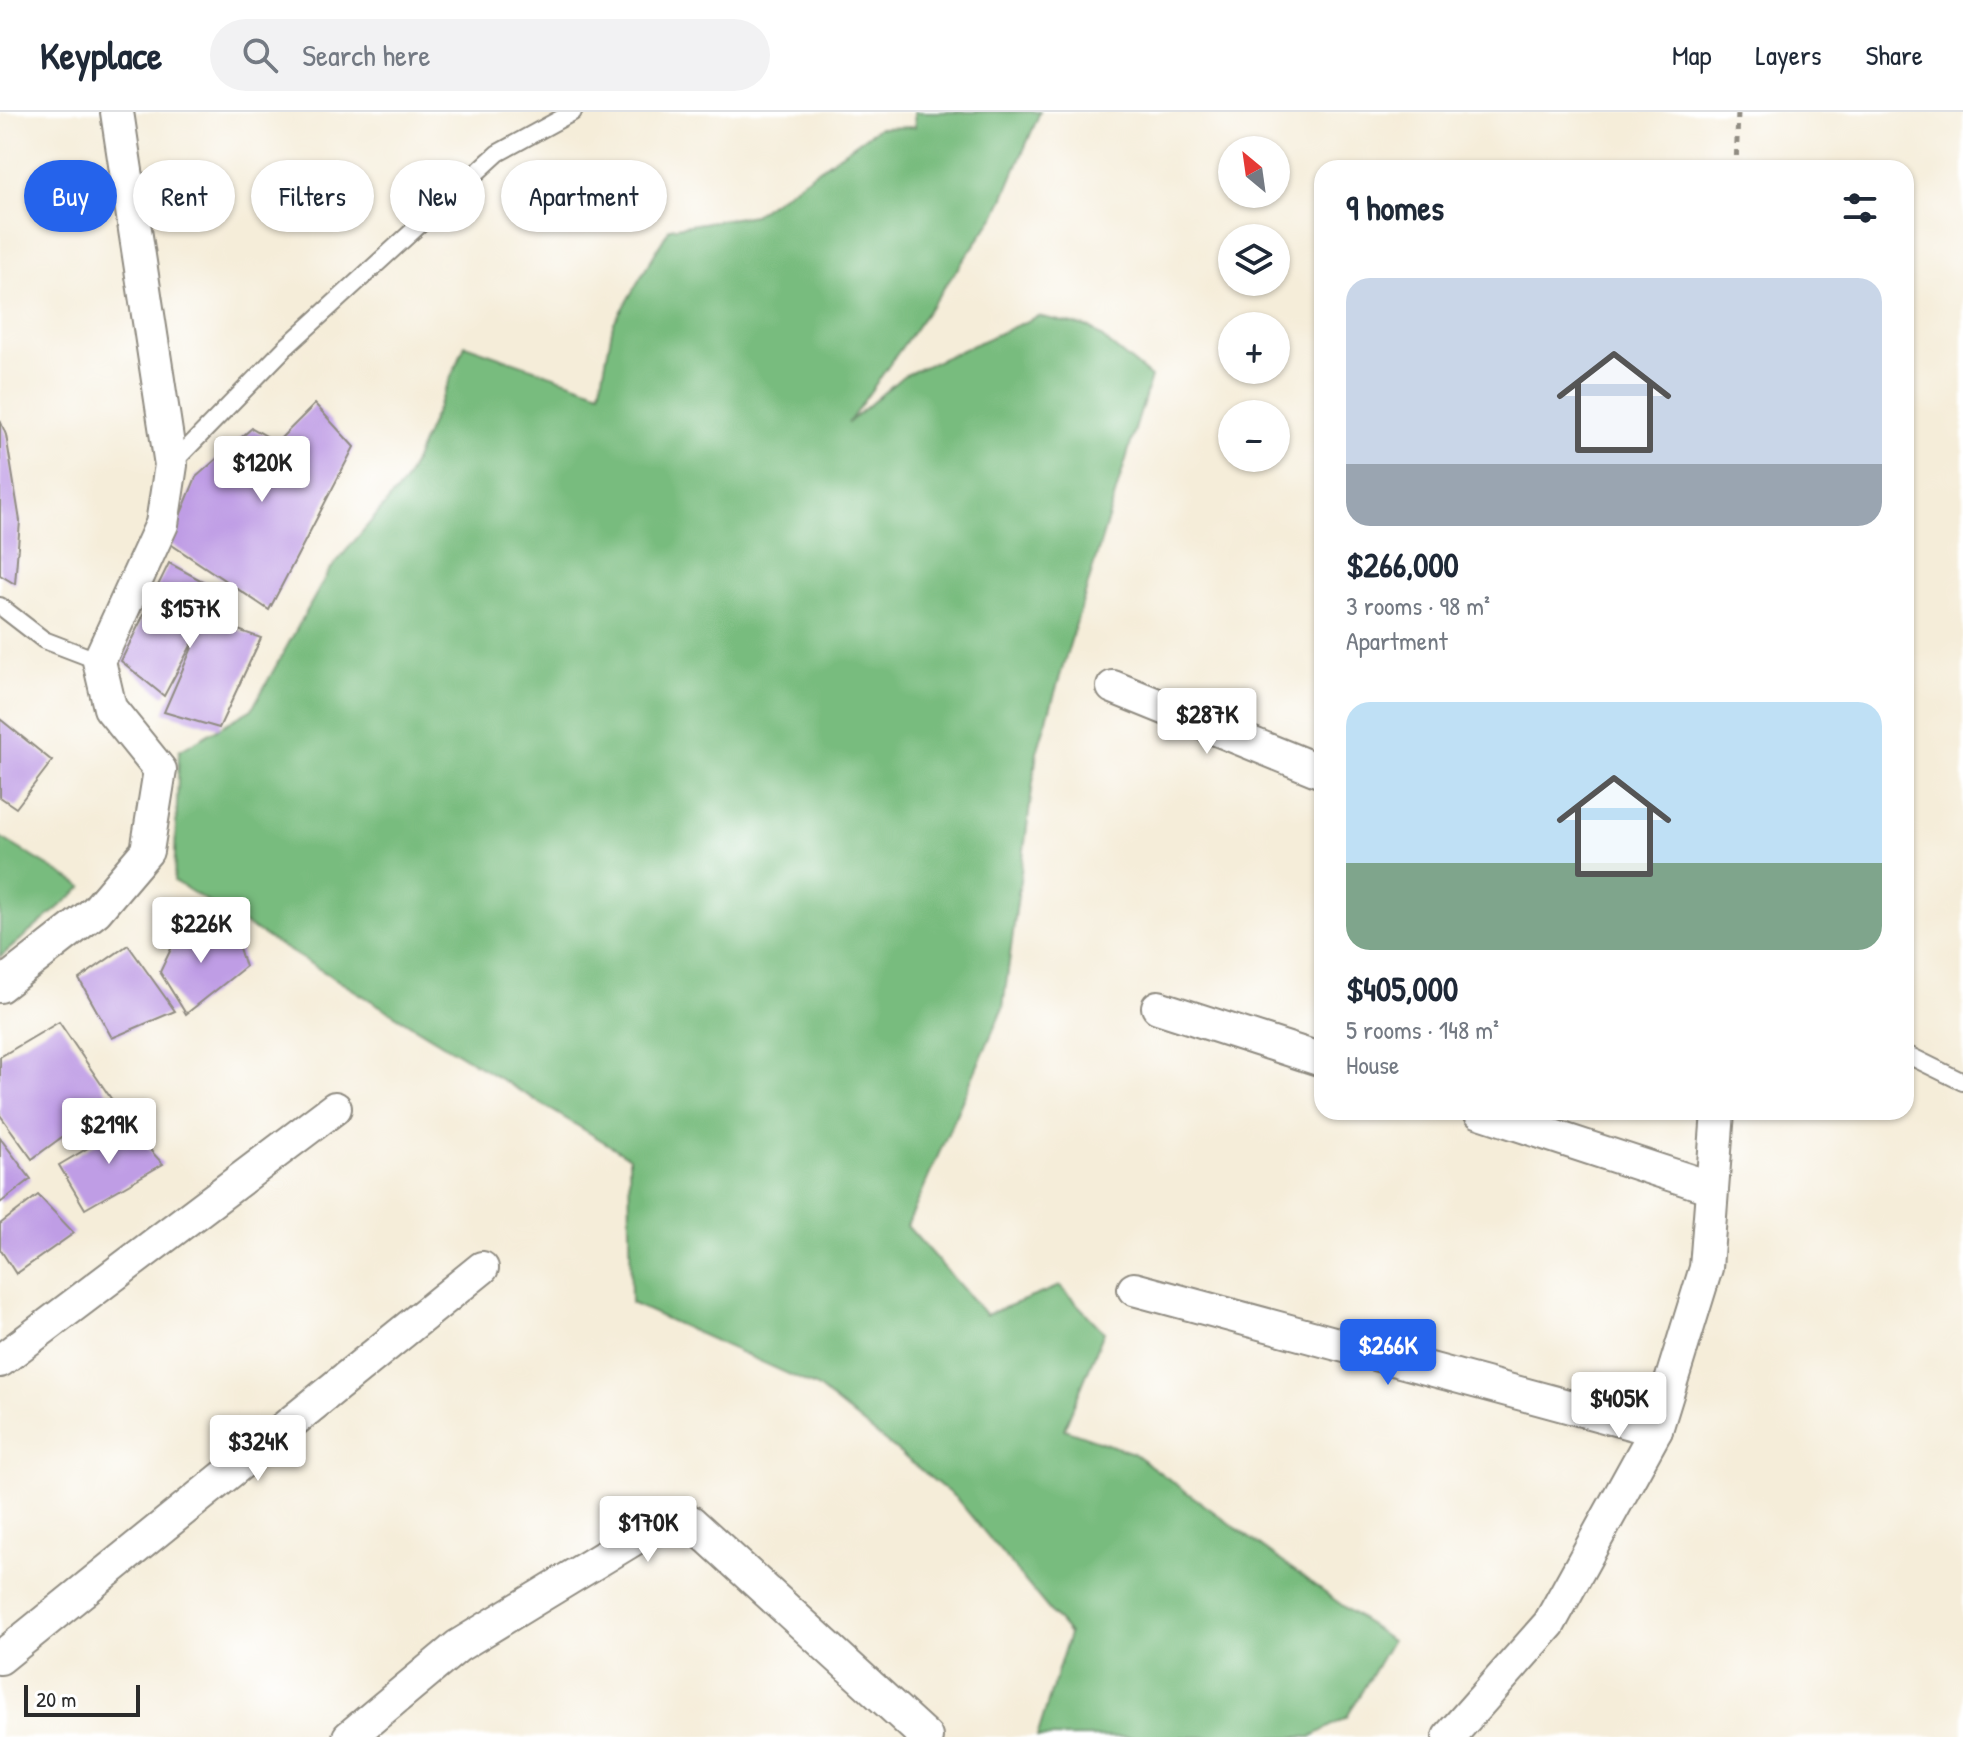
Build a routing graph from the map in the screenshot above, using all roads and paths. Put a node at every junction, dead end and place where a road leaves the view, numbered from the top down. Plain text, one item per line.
1 (117, 112) edge
2 (573, 112) edge
3 (1738, 112) edge
4 (1736, 160) edge
5 (171, 465) junction
6 (0, 606) edge
7 (99, 661) junction
8 (1113, 687) dead end
9 (1314, 769) edge
10 (0, 986) edge
11 (1158, 1007) dead end
12 (1314, 1057) edge
13 (1914, 1058) edge
14 (1963, 1082) edge
15 (335, 1108) dead end
16 (1504, 1120) edge
17 (1717, 1120) edge
18 (1712, 1188) junction
19 (482, 1268) dead end
20 (1134, 1289) dead end
21 (0, 1361) edge
22 (1656, 1430) junction
23 (0, 1658) edge
24 (349, 1737) edge
25 (926, 1737) edge
26 (1449, 1737) edge

1 - 5 street
2 - 5 lane
3 - 4 path
5 - 7 street
6 - 7 lane
7 - 10 street
8 - 9 street
11 - 12 street
13 - 14 lane
15 - 21 street
16 - 18 street
17 - 18 street
18 - 22 street
19 - 23 street
20 - 22 street
22 - 26 street
24 - 25 street

